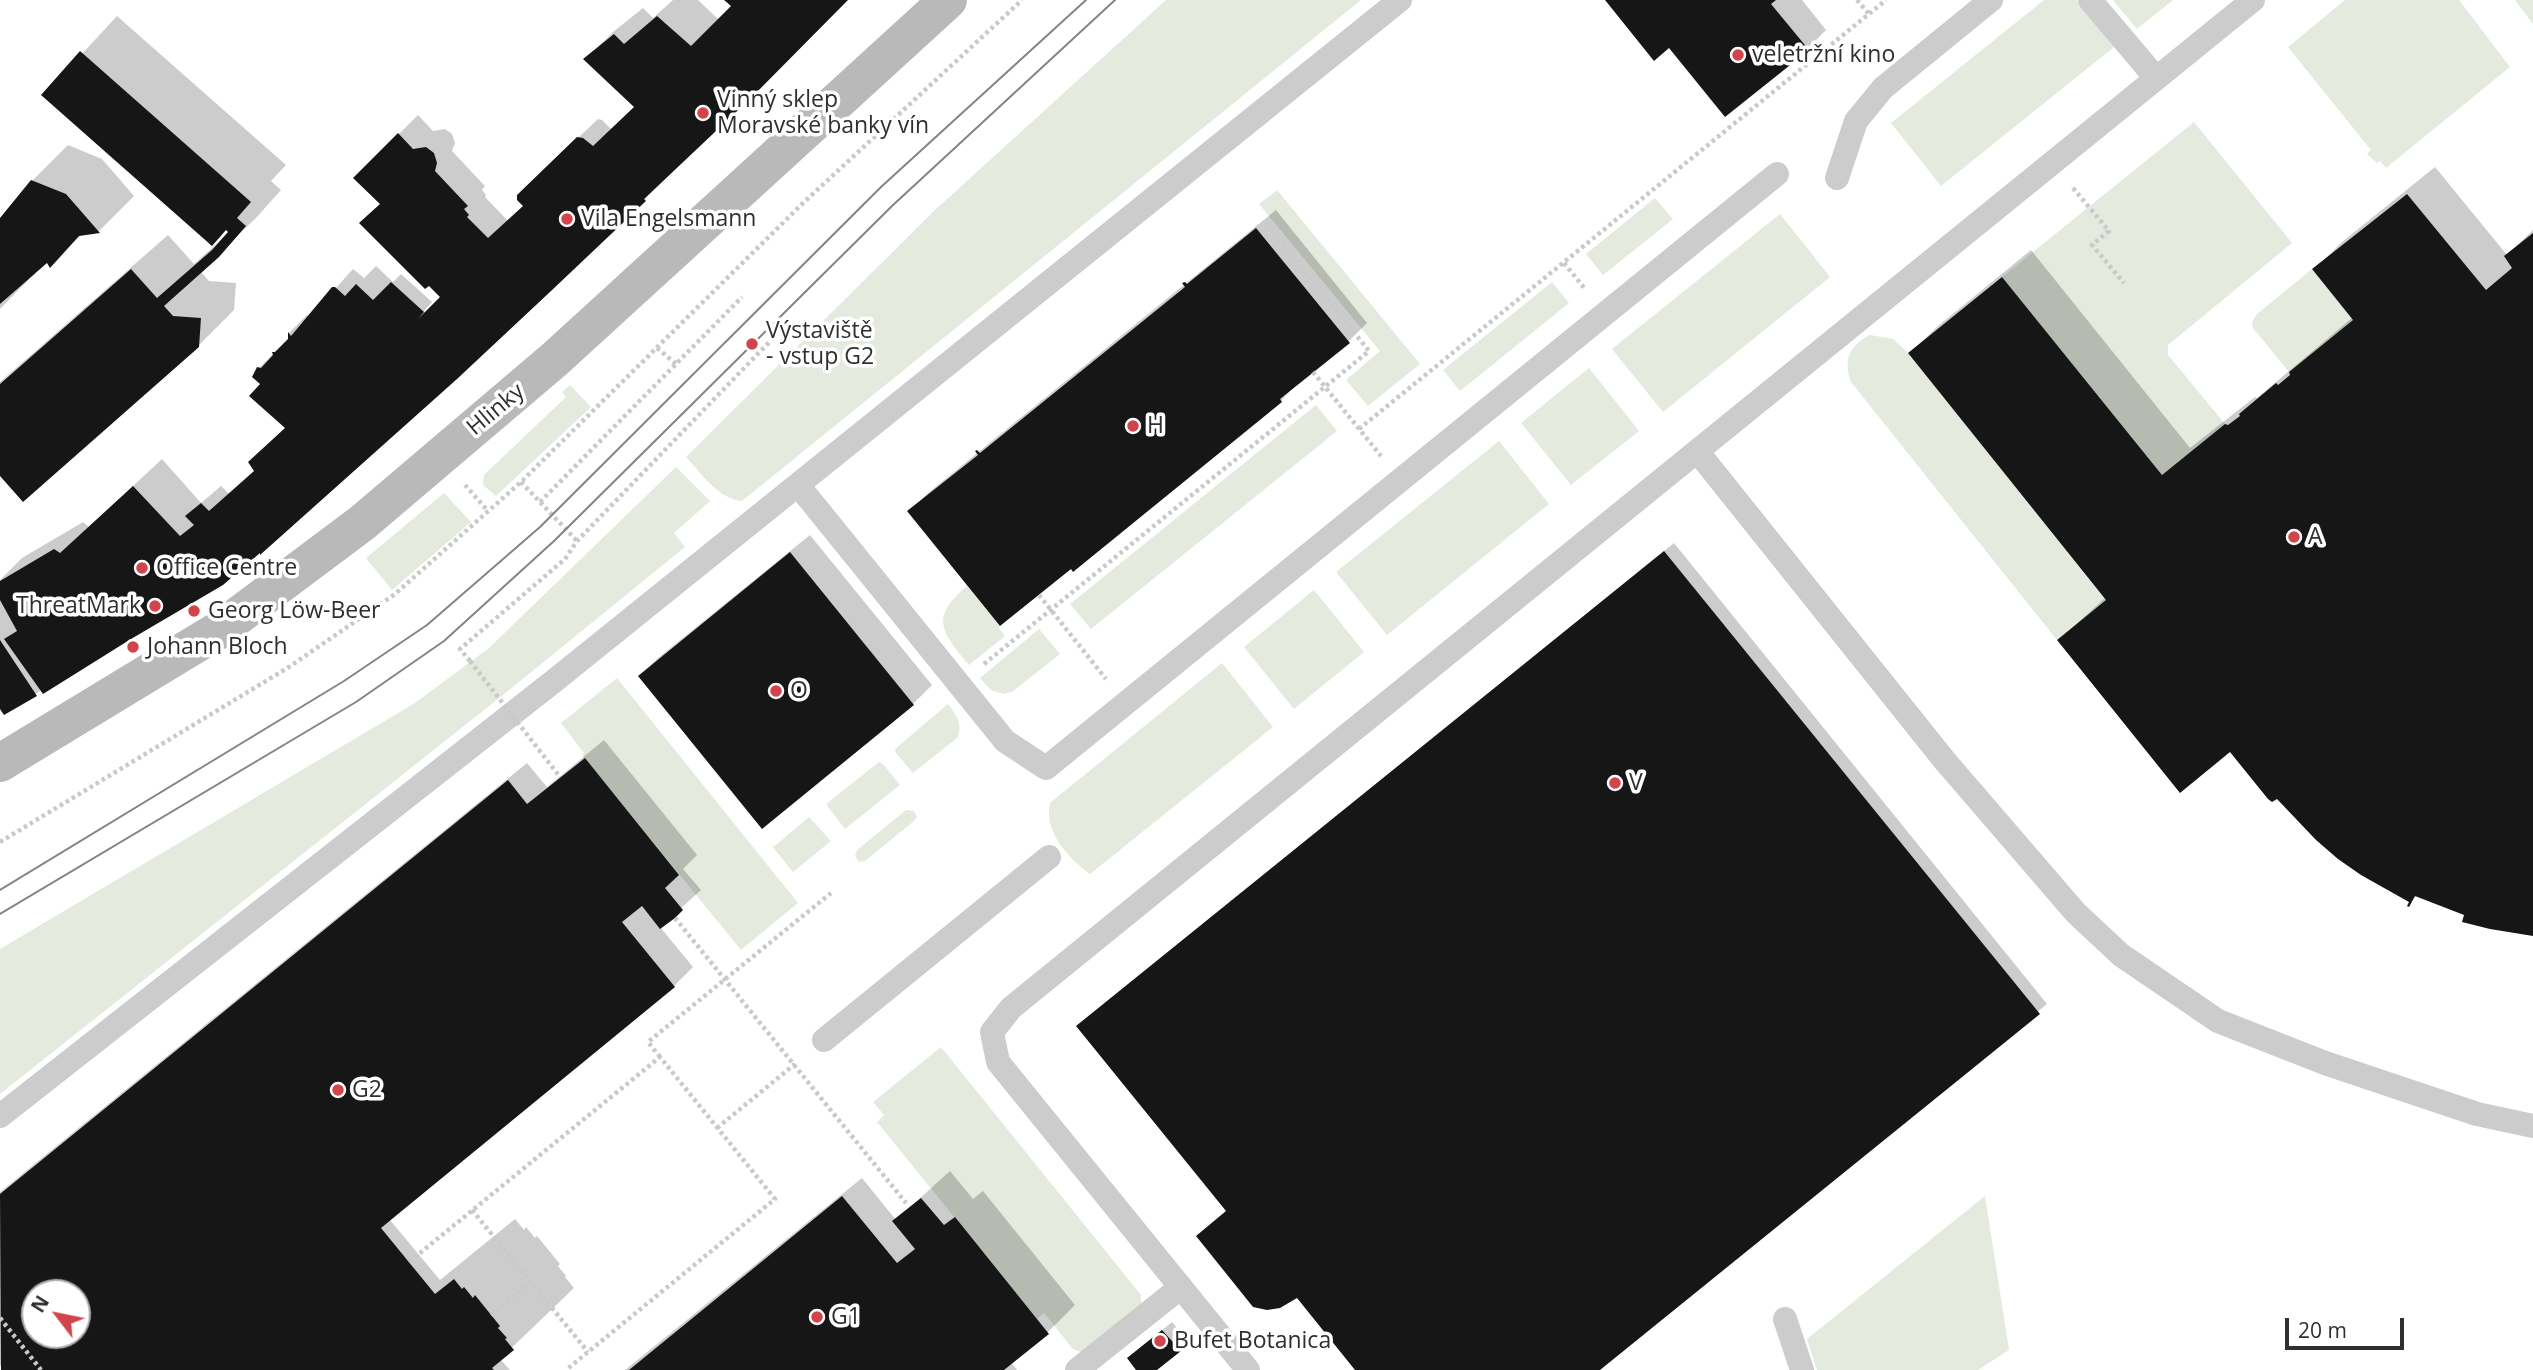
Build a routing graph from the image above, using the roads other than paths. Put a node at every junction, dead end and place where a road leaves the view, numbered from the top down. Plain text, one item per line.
1 (948, 0) edge
2 (1401, 0) edge
3 (2090, 0) edge
4 (2251, 1) edge
5 (1987, 2) edge
6 (2156, 79) junction
7 (1777, 174) dead end
8 (1837, 178) dead end
9 (1697, 451) junction
10 (798, 485) junction
11 (0, 764) edge
12 (1049, 857) dead end
13 (824, 1040) dead end
14 (0, 1116) edge
15 (2533, 1126) edge
16 (1181, 1287) junction
17 (1785, 1319) dead end
18 (1077, 1370) edge
19 (1248, 1370) edge
20 (1801, 1370) edge

1 - 11 street, Hlinky
2 - 10 lane
3 - 6 lane
4 - 6 lane
5 - 8 lane
6 - 9 lane
7 - 10 lane
9 - 15 lane
9 - 16 lane
10 - 14 lane
12 - 13 lane
16 - 18 lane
16 - 19 lane
17 - 20 lane

